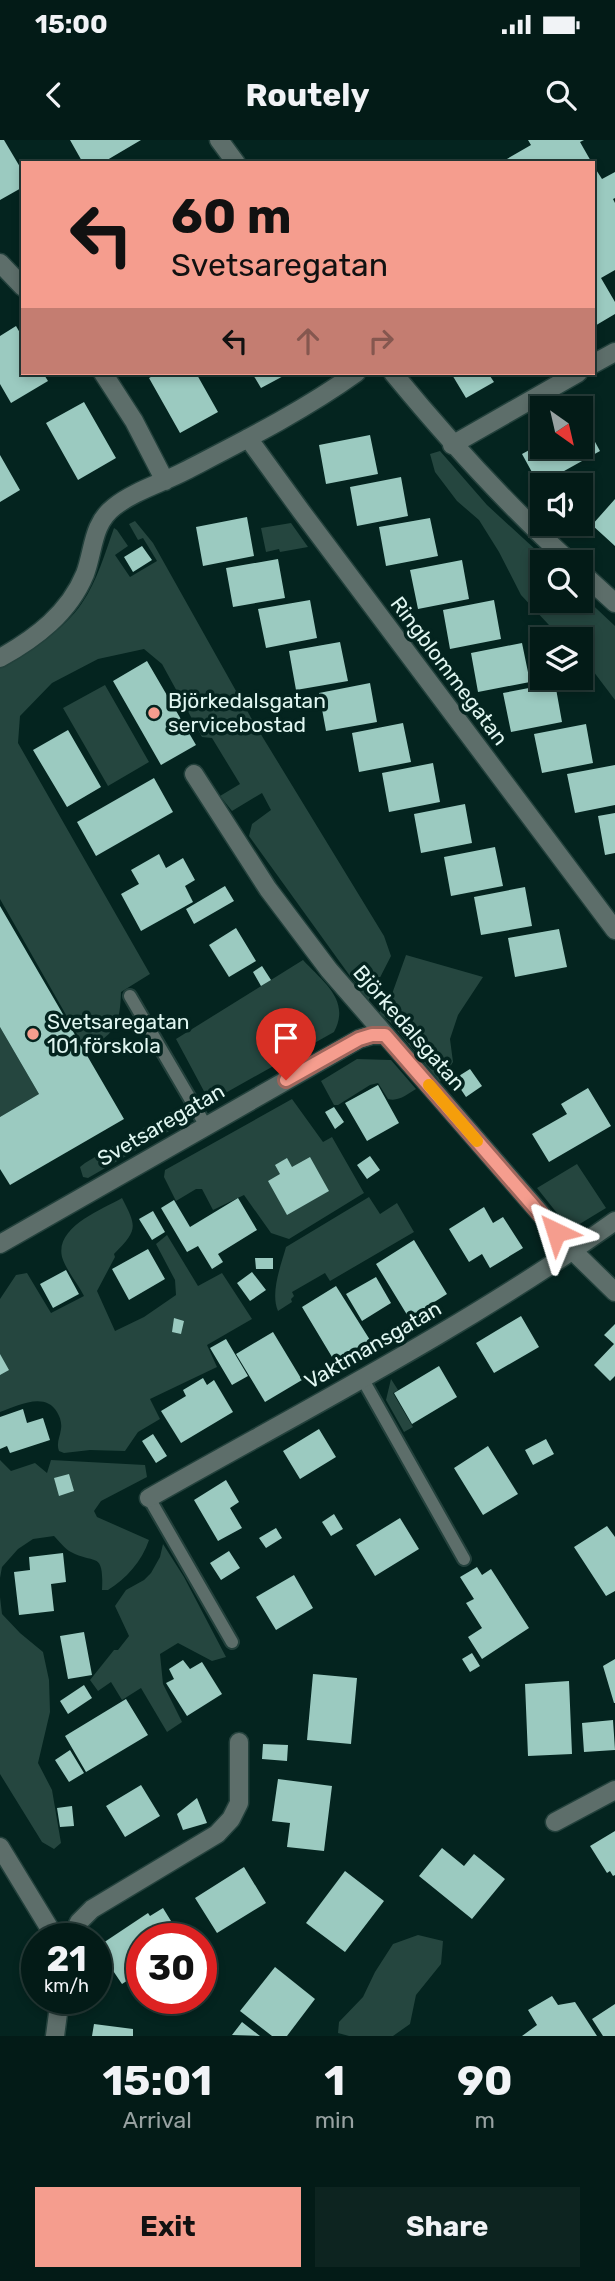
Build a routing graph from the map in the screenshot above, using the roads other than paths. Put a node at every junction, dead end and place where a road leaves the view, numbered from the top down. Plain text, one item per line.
1 (219, 140) edge
2 (235, 161) edge
3 (0, 263) edge
4 (21, 285) edge
5 (615, 352) edge
6 (595, 363) edge
7 (104, 375) edge
8 (353, 375) edge
9 (395, 375) edge
10 (575, 375) edge
11 (248, 438) junction
12 (453, 445) junction
13 (165, 481) junction
14 (557, 550) edge
15 (593, 583) edge
16 (615, 603) edge
17 (0, 658) edge
18 (194, 774) dead end
19 (615, 930) edge
20 (130, 996) dead end
21 (385, 1035) junction
22 (206, 1126) junction
23 (615, 1221) edge
24 (0, 1244) edge
25 (573, 1251) junction
26 (615, 1292) edge
27 (362, 1378) junction
28 (149, 1497) joint
29 (464, 1559) dead end
30 (232, 1642) dead end
31 (239, 1742) dead end
32 (615, 1790) edge
33 (555, 1822) dead end
34 (0, 1847) edge
35 (46, 1923) edge
36 (79, 1923) edge
37 (58, 2014) edge
38 (55, 2036) edge

1 - 2 street
3 - 4 street
5 - 6 street
7 - 13 street
8 - 11 street
9 - 12 street
10 - 12 street
11 - 13 street
11 - 19 street, Ringblommegatan
12 - 14 street
13 - 17 street
15 - 16 street
18 - 21 street, Björkedalsgatan
20 - 22 lane
21 - 22 street, Svetsaregatan
21 - 25 street, Björkedalsgatan
22 - 24 street, Svetsaregatan
23 - 25 street, Vaktmansgatan
25 - 26 street, Björkedalsgatan
25 - 27 street, Vaktmansgatan
27 - 28 street, Vaktmansgatan
27 - 29 lane
28 - 30 lane
31 - 36 street
32 - 33 street
34 - 35 street
37 - 38 street

